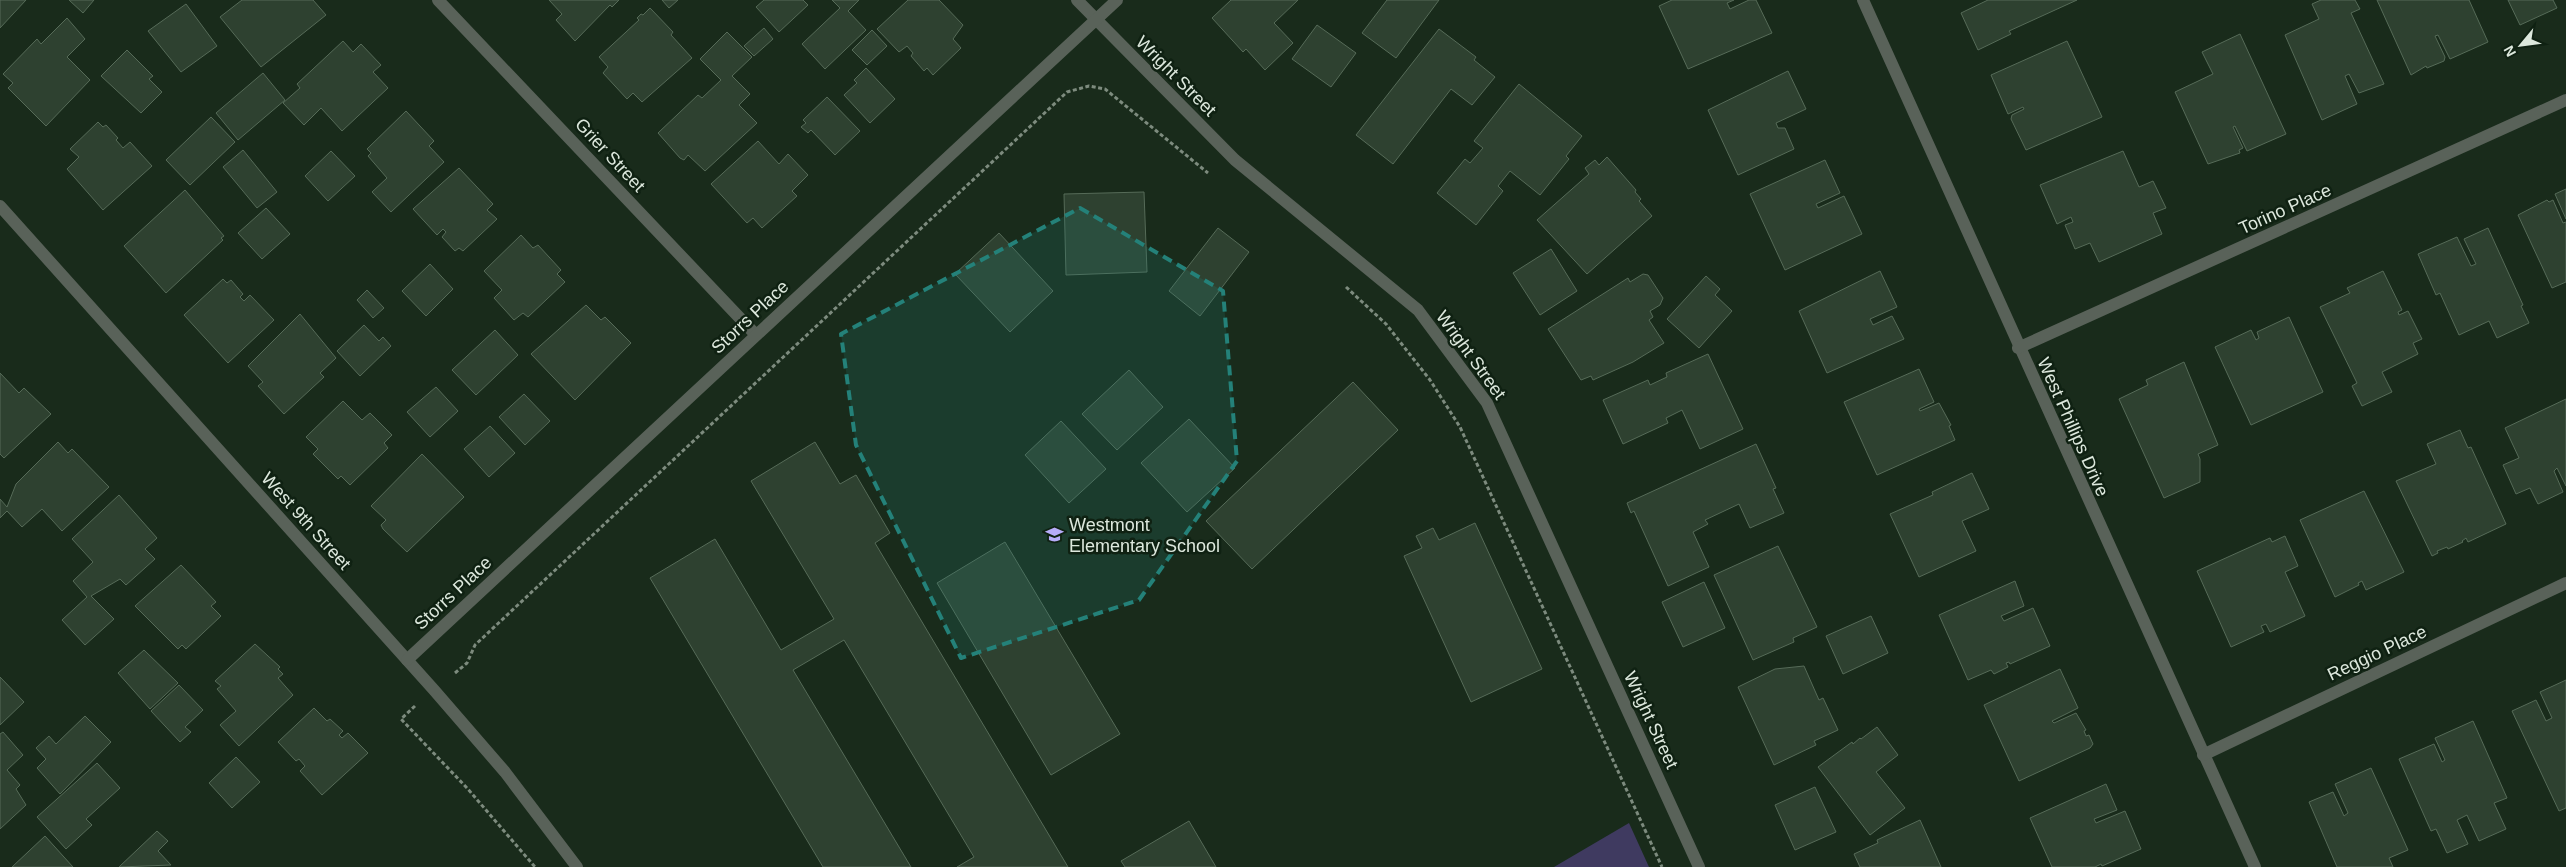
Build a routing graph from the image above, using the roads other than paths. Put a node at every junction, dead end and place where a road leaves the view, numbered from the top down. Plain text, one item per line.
1 (438, 0) edge
2 (1077, 0) edge
3 (1117, 0) edge
4 (1863, 0) edge
5 (1096, 21) junction
6 (2566, 100) edge
7 (0, 206) edge
8 (756, 335) junction
9 (2018, 348) junction
10 (2566, 582) edge
11 (407, 660) junction
12 (2203, 755) junction
13 (577, 867) edge
14 (1699, 867) edge
15 (2255, 867) edge

1 - 8 street, Grier Street
2 - 5 street, Wright Street
3 - 5 street, Storrs Place
4 - 9 street, West Phillips Drive
5 - 8 street, Storrs Place
5 - 14 street, Wright Street
6 - 9 street, Torino Place
7 - 11 street, West 9th Street
8 - 11 street, Storrs Place
9 - 12 street, West Phillips Drive
10 - 12 street, Reggio Place
11 - 13 street, West 9th Street
12 - 15 street, West Phillips Drive

